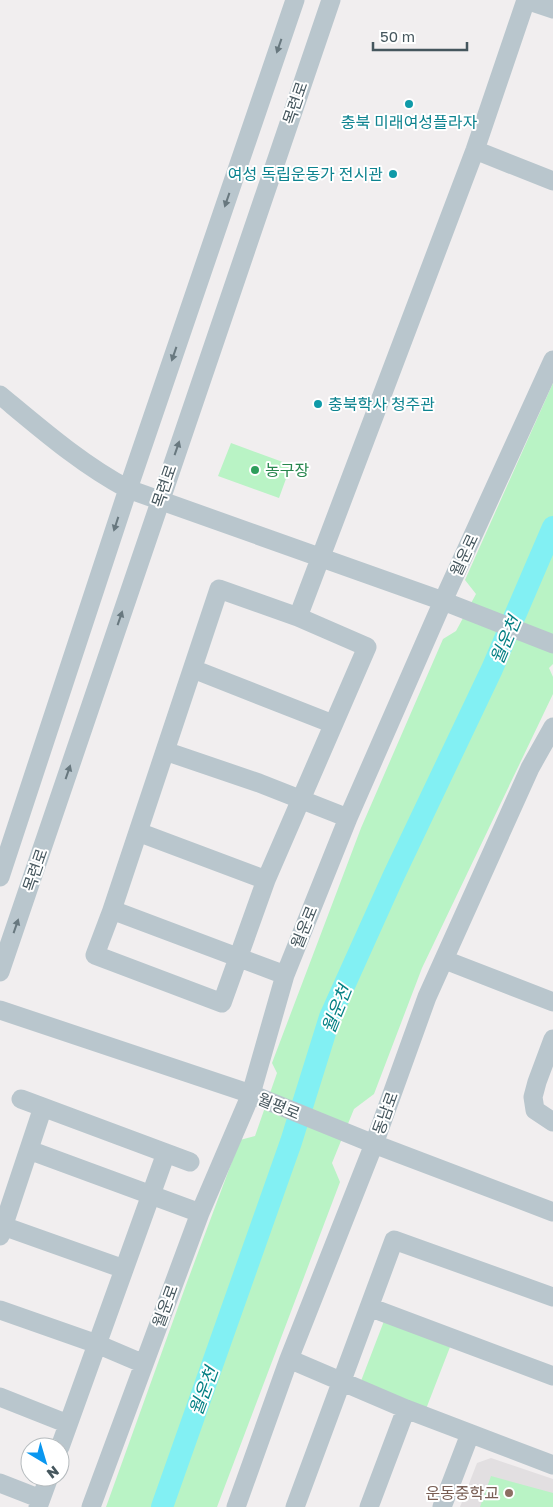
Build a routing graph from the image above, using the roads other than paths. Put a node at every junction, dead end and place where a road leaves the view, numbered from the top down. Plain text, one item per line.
1 (295, 0) edge
2 (330, 0) edge
3 (526, 0) edge
4 (553, 9) edge
5 (475, 150) junction
6 (553, 180) edge
7 (553, 360) edge
8 (0, 395) edge
9 (128, 489) junction
10 (160, 500) junction
11 (320, 557) junction
12 (443, 602) junction
13 (298, 617) junction
14 (553, 644) edge
15 (193, 669) junction
16 (333, 724) junction
17 (553, 728) edge
18 (165, 751) junction
19 (300, 799) junction
20 (348, 818) junction
21 (138, 832) junction
22 (0, 877) edge
23 (266, 880) junction
24 (112, 910) junction
25 (237, 957) junction
26 (445, 960) junction
27 (0, 972) edge
28 (285, 975) junction
29 (553, 1002) edge
30 (0, 1010) edge
31 (553, 1040) edge
32 (251, 1094) junction
33 (21, 1099) dead end
34 (43, 1107) junction
35 (553, 1122) edge
36 (374, 1144) junction
37 (29, 1150) junction
38 (166, 1153) junction
39 (190, 1162) dead end
40 (151, 1195) junction
41 (200, 1212) junction
42 (553, 1212) edge
43 (2, 1231) edge
44 (124, 1270) junction
45 (553, 1297) edge
46 (369, 1307) junction
47 (0, 1310) edge
48 (97, 1344) junction
49 (289, 1359) junction
50 (144, 1364) junction
51 (553, 1376) edge
52 (341, 1382) junction
53 (0, 1397) edge
54 (406, 1409) junction
55 (68, 1424) junction
56 (470, 1434) junction
57 (63, 1437) edge
58 (553, 1465) edge
59 (0, 1482) edge
60 (45, 1487) edge
61 (39, 1503) edge
62 (90, 1507) edge
63 (236, 1507) edge
64 (294, 1507) edge
65 (369, 1507) edge
66 (442, 1507) edge

1 -> 9 street, 목련로
10 -> 2 street, 목련로
3 - 4 street
3 - 5 street
5 - 6 street
5 - 11 street
7 - 12 street, 월운로
8 - 9 street
9 - 10 street
9 -> 22 street, 목련로
10 - 11 street
27 -> 10 street, 목련로
11 - 12 street
11 - 13 street
12 - 14 street
12 - 20 street, 월운로
13 - 15 street
13 - 16 street
15 - 16 street
15 - 18 street
16 - 19 street
17 - 26 street, 동남로
18 - 19 street
18 - 21 street
19 - 20 street
19 - 23 street
20 - 28 street, 월운로
21 - 23 street
21 - 24 street
23 - 25 street
24 - 25 street
24 - 25 street
25 - 28 street
26 - 29 street
26 - 36 street, 동남로
28 - 32 street, 월운로
30 - 32 street, 월평로
31 - 35 street
32 - 36 street, 월평로
32 - 41 street, 월운로
33 - 34 street
34 - 37 street
34 - 38 street
36 - 42 street, 월평로
36 - 49 street, 동남로
37 - 40 street
37 - 43 street
38 - 39 street
38 - 40 street
40 - 41 street
40 - 44 street
41 - 50 street, 월운로
43 - 44 street
44 - 48 street
45 - 46 street
46 - 51 street
46 - 52 street
47 - 48 street
48 - 50 street
48 - 55 street
49 - 52 street
49 - 63 street, 동남로
50 - 62 street, 월운로
52 - 54 street
52 - 64 street
53 - 55 street
54 - 56 street
54 - 65 street
55 - 57 street
56 - 58 street
56 - 66 street
59 - 61 street
60 - 61 street

